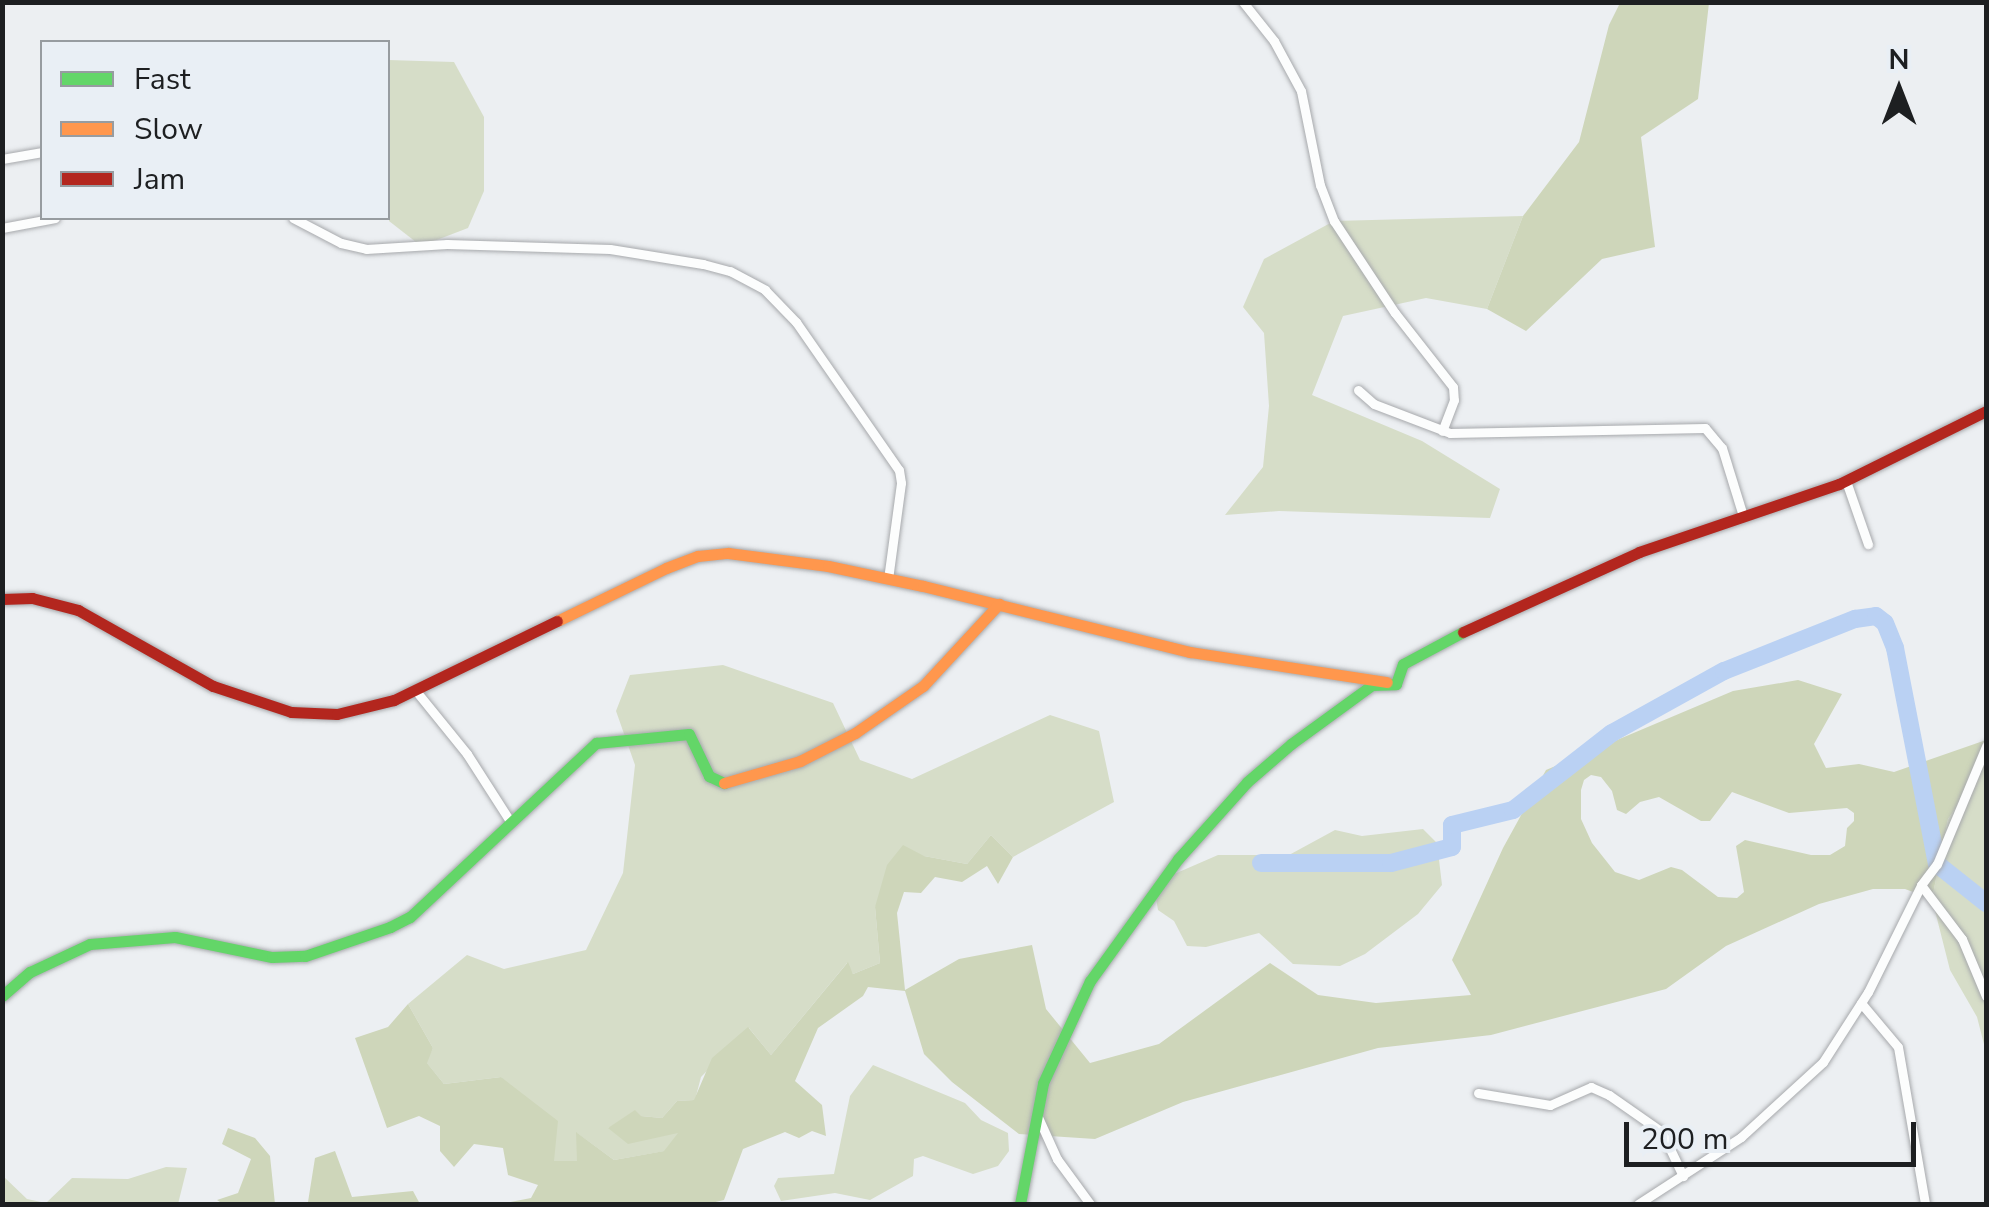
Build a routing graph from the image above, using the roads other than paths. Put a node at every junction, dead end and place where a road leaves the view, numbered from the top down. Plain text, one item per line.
1 (1243, 2) edge
2 (40, 152) edge
3 (2, 159) edge
4 (44, 220) edge
5 (297, 220) edge
6 (2, 228) edge
7 (1358, 390) dead end
8 (1986, 411) edge
9 (1442, 431) junction
10 (1846, 481) junction
11 (1743, 516) junction
12 (1868, 544) dead end
13 (888, 578) junction
14 (2, 599) edge
15 (1000, 604) junction
16 (1396, 684) junction
17 (416, 691) junction
18 (1986, 746) edge
19 (510, 821) junction
20 (1921, 885) junction
21 (2, 996) edge
22 (1986, 996) edge
23 (1861, 1003) junction
24 (1478, 1093) dead end
25 (1036, 1114) junction
26 (1683, 1176) junction
27 (1020, 1204) edge
28 (1090, 1204) edge
29 (1638, 1204) edge
30 (1924, 1204) edge

1 - 9 street
2 - 3 street
4 - 6 street
5 - 13 street
7 - 9 street
8 - 10 street
9 - 11 street
10 - 11 street
10 - 12 street
11 - 16 street
13 - 15 street
13 - 17 street
14 - 17 street
15 - 16 street
15 - 19 street
16 - 25 street
17 - 19 street
18 - 20 street
19 - 21 street
20 - 22 street
20 - 23 street
23 - 26 street
23 - 30 street
24 - 26 street
25 - 27 street
25 - 28 street
26 - 29 street

